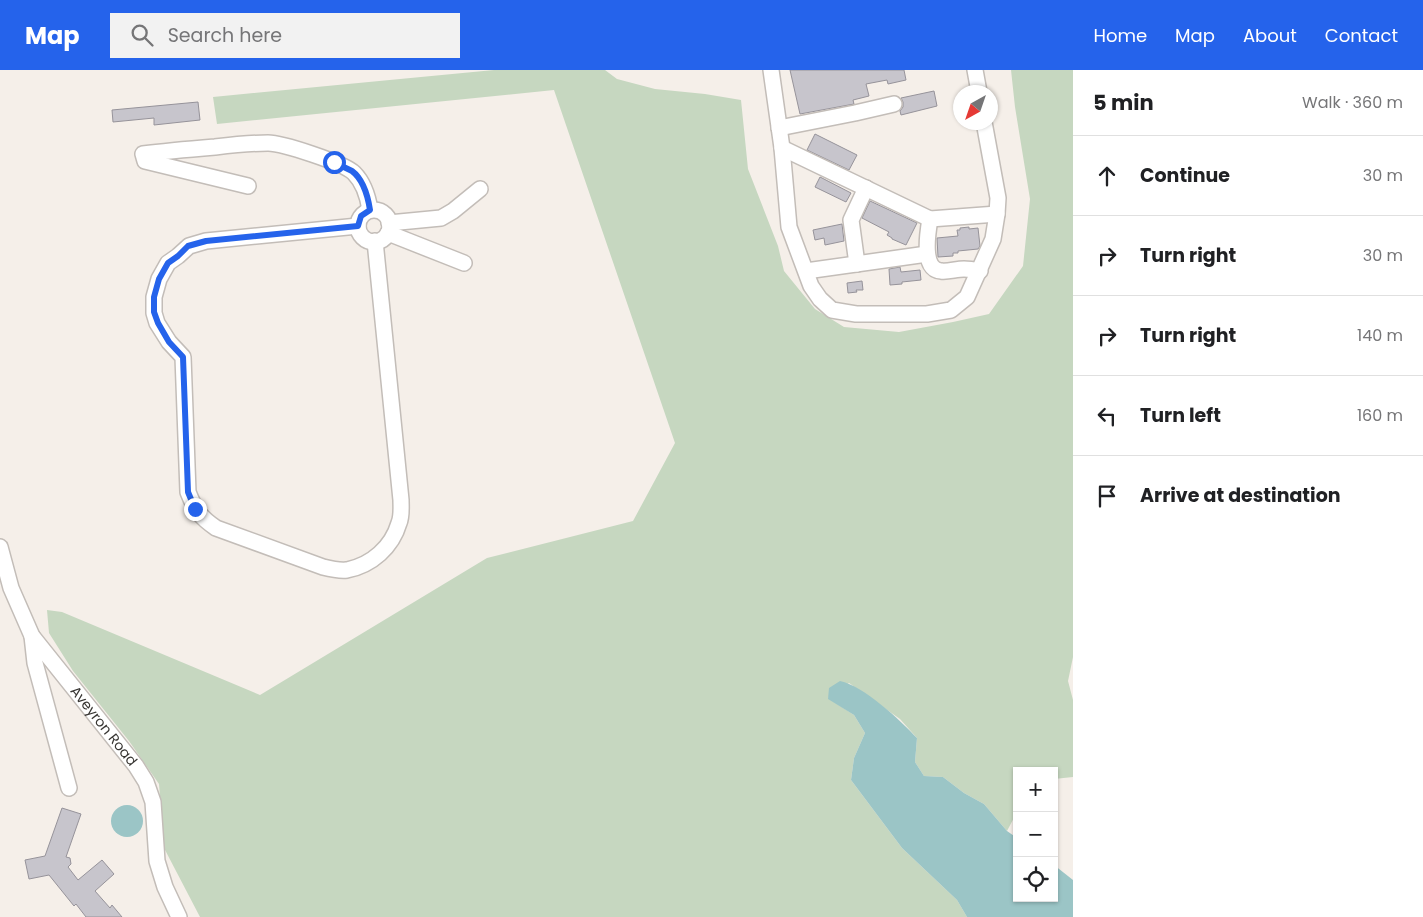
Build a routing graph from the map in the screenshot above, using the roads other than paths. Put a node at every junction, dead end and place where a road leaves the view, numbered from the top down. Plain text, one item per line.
1 (771, 70) edge
2 (975, 70) edge
3 (978, 85) edge
4 (894, 104) dead end
5 (780, 128) junction
6 (985, 130) edge
7 (782, 148) junction
8 (248, 186) dead end
9 (866, 188) junction
10 (480, 189) dead end
11 (370, 210) junction
12 (997, 214) junction
13 (930, 219) junction
14 (358, 226) junction
15 (384, 232) junction
16 (927, 254) junction
17 (464, 263) dead end
18 (857, 264) junction
19 (806, 271) junction
20 (980, 271) junction
21 (0, 547) edge
22 (32, 636) junction
23 (69, 788) dead end
24 (179, 917) edge

1 - 5 street
2 - 3 street
4 - 5 street
5 - 7 street
6 - 12 street
7 - 9 street
7 - 19 street
8 - 11 street
9 - 13 street
9 - 18 street
10 - 15 street
11 - 14 street
11 - 15 street
12 - 13 street
12 - 20 street
13 - 16 street
14 - 15 street
14 - 15 street
15 - 17 street
16 - 18 street
16 - 20 street
18 - 19 street
19 - 20 street
21 - 22 street, Aveyron Road
22 - 23 street
22 - 24 street, Aveyron Road

